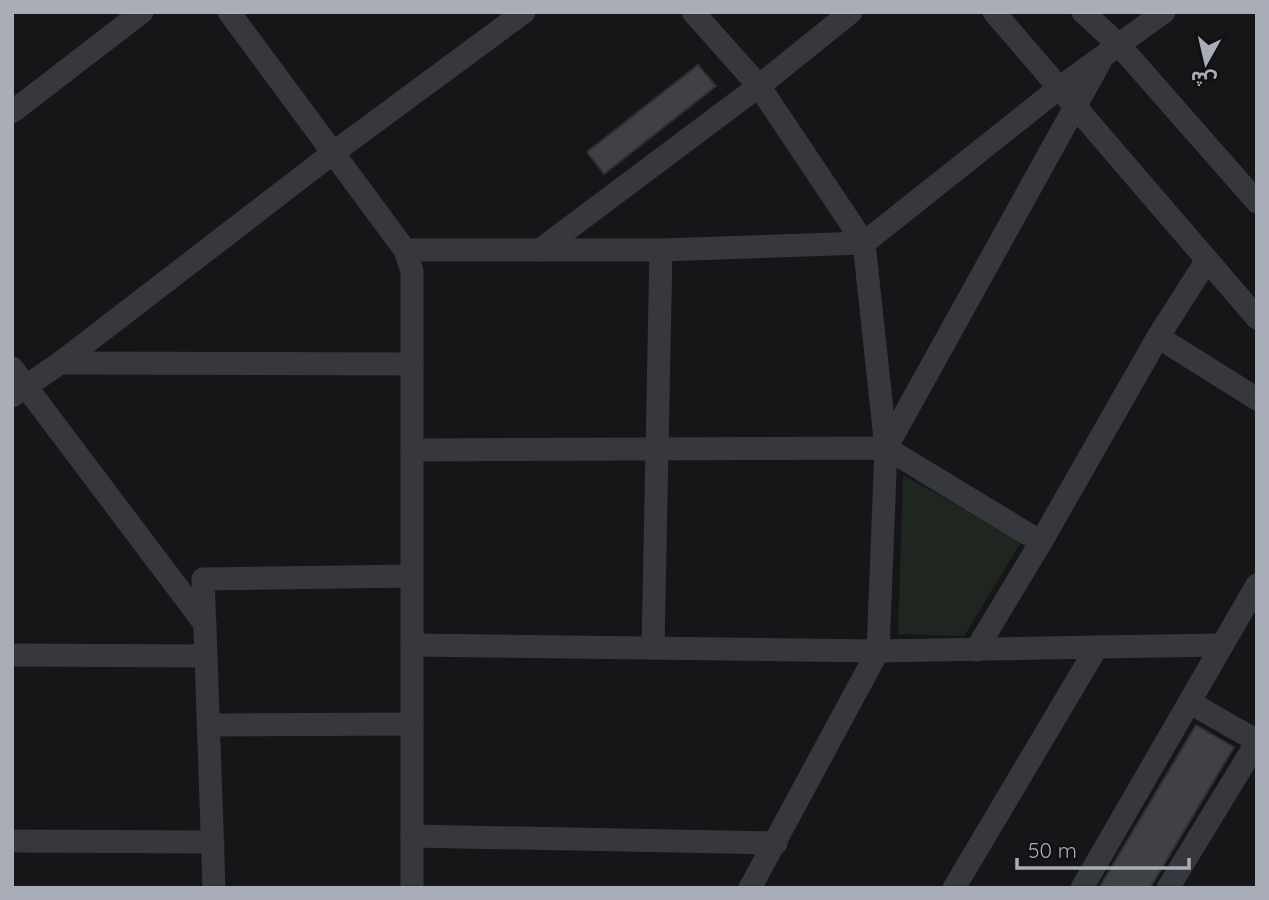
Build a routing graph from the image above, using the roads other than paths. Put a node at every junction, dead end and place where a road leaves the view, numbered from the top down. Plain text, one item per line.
1 (142, 12) edge
2 (229, 12) edge
3 (524, 12) edge
4 (693, 12) edge
5 (851, 12) edge
6 (994, 12) edge
7 (1083, 12) edge
8 (1164, 12) edge
9 (1111, 51) junction
10 (759, 86) junction
11 (1059, 88) junction
12 (1075, 106) junction
13 (12, 112) edge
14 (334, 153) junction
15 (1257, 202) edge
16 (864, 243) junction
17 (405, 250) junction
18 (540, 250) junction
19 (661, 250) junction
20 (1207, 260) junction
21 (1257, 318) edge
22 (1158, 337) junction
23 (60, 363) junction
24 (412, 364) junction
25 (17, 383) edge
26 (1257, 399) edge
27 (886, 448) junction
28 (657, 449) junction
29 (412, 450) junction
30 (1041, 542) junction
31 (412, 576) junction
32 (1253, 599) edge
33 (205, 624) junction
34 (412, 645) junction
35 (1222, 645) junction
36 (653, 648) junction
37 (1097, 648) junction
38 (878, 650) junction
39 (976, 650) junction
40 (12, 655) edge
41 (206, 656) junction
42 (1189, 702) junction
43 (412, 724) junction
44 (209, 725) junction
45 (1257, 741) edge
46 (412, 836) junction
47 (12, 841) edge
48 (213, 842) junction
49 (776, 842) junction
50 (214, 888) edge
51 (412, 888) edge
52 (750, 888) edge
53 (954, 888) edge
54 (1082, 888) edge
55 (1168, 888) edge

1 - 13 street
2 - 14 street
3 - 14 street
4 - 10 street
5 - 10 street
6 - 11 street
7 - 9 street
8 - 9 street
9 - 11 street
9 - 12 street
9 - 15 street
10 - 16 street
10 - 18 street
11 - 12 street
11 - 16 street
12 - 20 street
12 - 27 street
14 - 17 street
14 - 23 street
16 - 19 street
16 - 27 street
17 - 18 street
17 - 24 street
18 - 19 street
19 - 28 street
20 - 21 street
20 - 22 street
22 - 26 street
22 - 30 street
23 - 24 street
23 - 25 street
24 - 29 street
25 - 33 street
27 - 28 street
27 - 30 street
27 - 38 street
28 - 29 street
28 - 36 street
29 - 31 street
30 - 39 street
31 - 33 street
31 - 34 street
32 - 35 street
33 - 41 street
34 - 36 street
34 - 43 street
35 - 37 street
35 - 42 street
36 - 38 street
37 - 39 street
37 - 53 street
38 - 39 street
38 - 49 street
40 - 41 street
41 - 44 street
42 - 45 street
42 - 54 street
43 - 44 street
43 - 46 street
44 - 48 street
45 - 55 street
46 - 49 street
46 - 51 street
47 - 48 street
48 - 50 street
49 - 52 street

